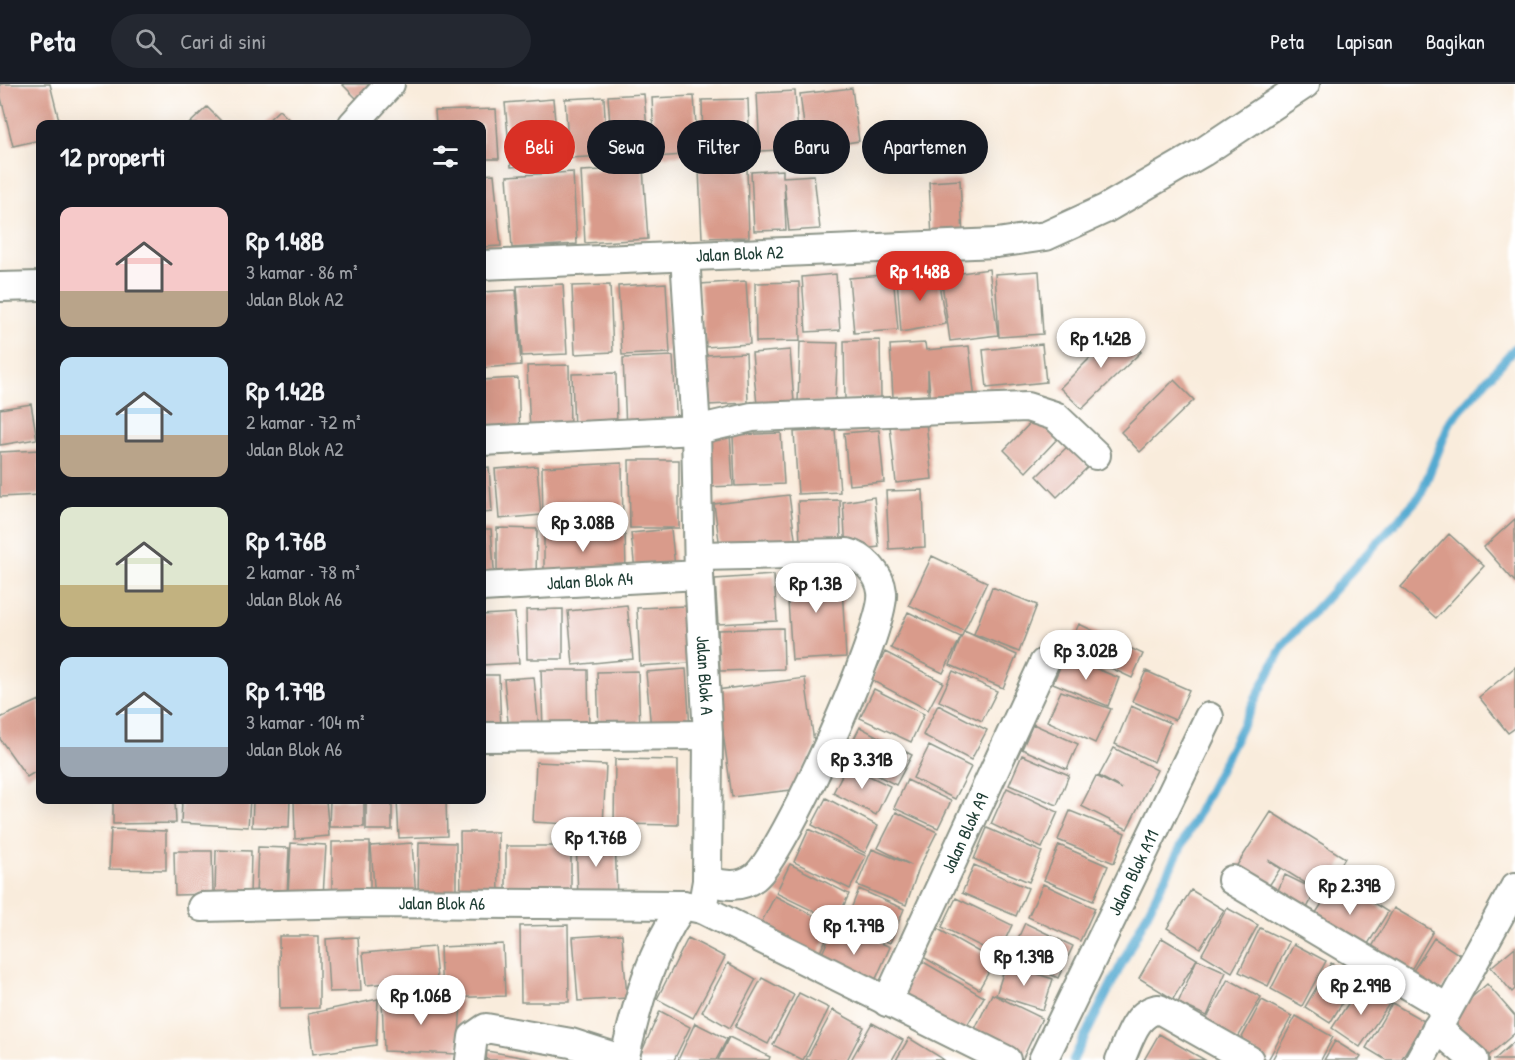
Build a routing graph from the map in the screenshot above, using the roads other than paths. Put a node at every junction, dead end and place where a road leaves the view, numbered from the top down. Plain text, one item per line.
1 (390, 84) edge
2 (1305, 84) edge
3 (357, 120) edge
4 (685, 256) junction
5 (486, 265) edge
6 (36, 286) edge
7 (0, 287) edge
8 (696, 430) junction
9 (486, 441) edge
10 (1096, 455) dead end
11 (699, 566) junction
12 (486, 587) edge
13 (1044, 663) dead end
14 (1209, 717) dead end
15 (708, 735) junction
16 (486, 737) edge
17 (1232, 880) dead end
18 (707, 881) junction
19 (1514, 889) edge
20 (202, 907) dead end
21 (692, 907) junction
22 (887, 1002) junction
23 (1442, 1018) junction
24 (470, 1060) edge
25 (624, 1060) edge
26 (1006, 1060) edge
27 (1043, 1060) edge
28 (1120, 1060) edge
29 (1249, 1060) edge
30 (1420, 1060) edge
31 (1474, 1060) edge

1 - 3 street
2 - 4 street, Jalan Blok A2
4 - 5 street, Jalan Blok A2
4 - 8 street, Jalan Blok A
6 - 7 street
8 - 9 street
8 - 10 street
8 - 11 street, Jalan Blok A
11 - 12 street, Jalan Blok A4
11 - 15 street, Jalan Blok A
11 - 18 street, Jalan Blok A4
13 - 22 street, Jalan Blok A9
14 - 27 street, Jalan Blok A11
15 - 16 street
15 - 18 street, Jalan Blok A
17 - 23 street
18 - 21 street, Jalan Blok A
19 - 23 street
20 - 21 street, Jalan Blok A6
21 - 22 street, Jalan Blok A6
21 - 25 street, Jalan Blok A
22 - 26 street, Jalan Blok A6
23 - 30 street
23 - 31 street
24 - 25 street
28 - 29 street

